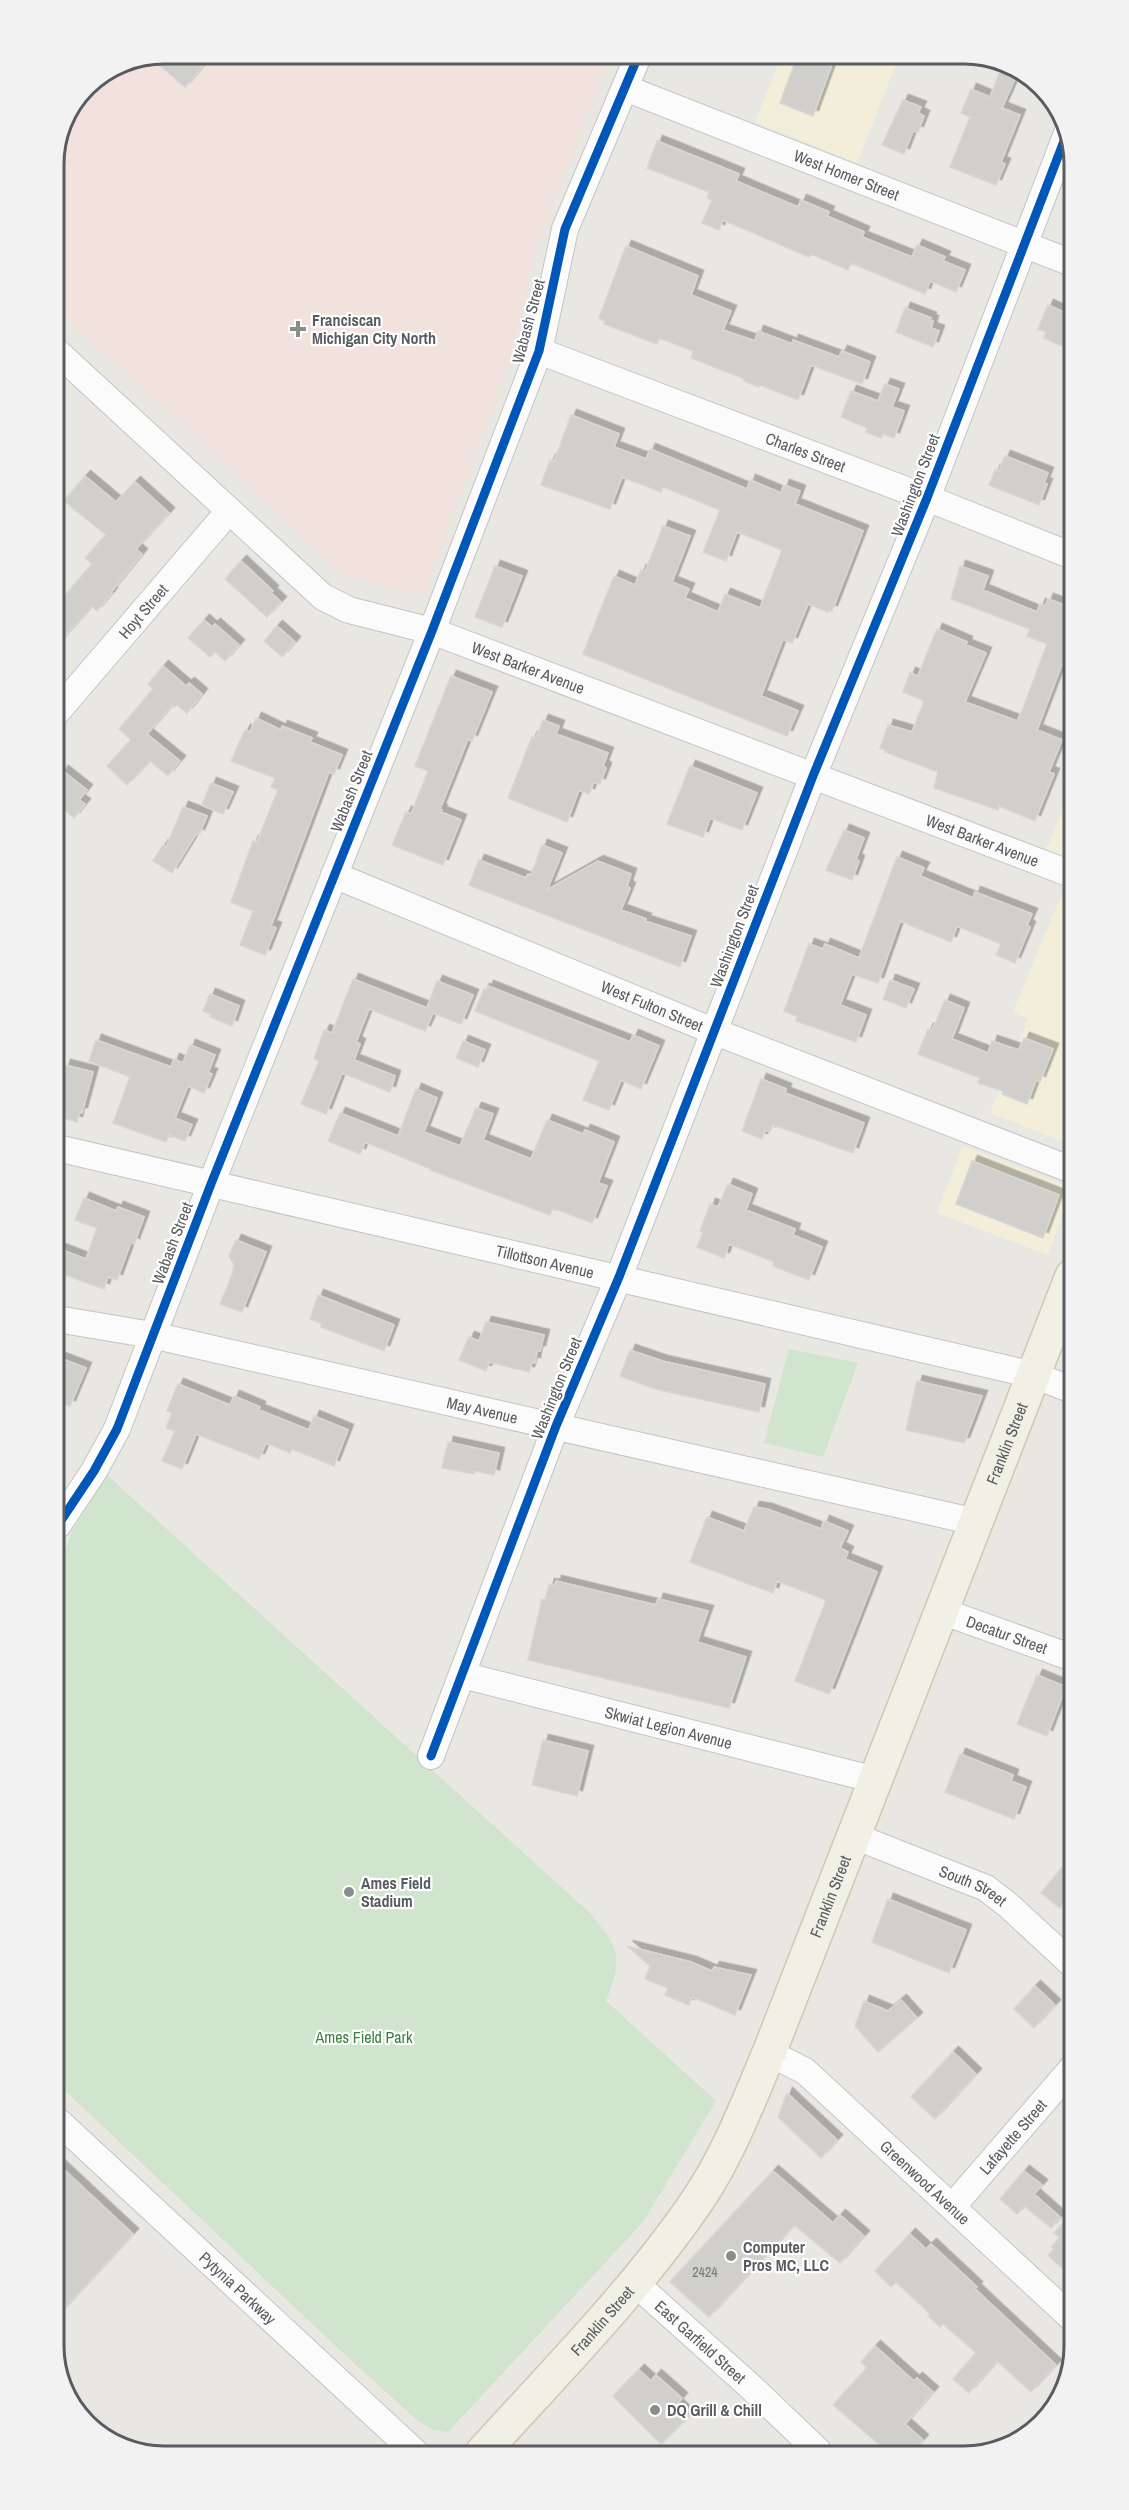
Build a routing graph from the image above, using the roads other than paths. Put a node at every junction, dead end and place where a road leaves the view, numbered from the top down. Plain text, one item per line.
1 (635, 65) edge
2 (625, 88) junction
3 (1063, 144) edge
4 (1023, 244) junction
5 (1064, 260) edge
6 (539, 351) junction
7 (65, 359) edge
8 (927, 498) junction
9 (229, 511) junction
10 (1064, 553) edge
11 (432, 631) junction
12 (65, 703) edge
13 (813, 776) junction
14 (1064, 871) edge
15 (334, 875) junction
16 (713, 1030) junction
17 (65, 1150) edge
18 (1064, 1167) edge
19 (211, 1184) junction
20 (619, 1277) junction
21 (1064, 1297) edge
22 (64, 1320) edge
23 (152, 1335) junction
24 (1034, 1375) junction
25 (1064, 1387) edge
26 (556, 1426) junction
27 (64, 1515) edge
28 (976, 1522) junction
29 (941, 1611) junction
30 (1064, 1655) edge
31 (462, 1675) junction
32 (431, 1756) dead end
33 (876, 1780) junction
34 (854, 1836) junction
35 (1064, 1957) edge
36 (769, 2053) junction
37 (1064, 2078) edge
38 (64, 2127) edge
39 (952, 2207) junction
40 (634, 2283) junction
41 (1064, 2311) edge
42 (408, 2445) edge
43 (489, 2445) edge
44 (813, 2446) edge

1 - 2 street, Wabash Street
2 - 4 street, West Homer Street
2 - 6 street, Wabash Street
3 - 4 street, Washington Street
4 - 5 street, West Homer Street
4 - 8 street, Washington Street
6 - 8 street, Charles Street
6 - 11 street, Wabash Street
7 - 9 street, West Barker Avenue
8 - 10 street, Charles Street
8 - 13 street, Washington Street
9 - 11 street, West Barker Avenue
9 - 12 street, Hoyt Street
11 - 13 street, West Barker Avenue
11 - 15 street, Wabash Street
13 - 14 street, West Barker Avenue
13 - 16 street, Washington Street
15 - 16 street, West Fulton Street
15 - 19 street, Wabash Street
16 - 18 street, West Fulton Street
16 - 20 street, Washington Street
17 - 19 street, Tillottson Avenue
19 - 20 street, Tillottson Avenue
19 - 23 street, Wabash Street
20 - 24 street, Tillottson Avenue
20 - 26 street, Washington Street
21 - 24 main road, Franklin Street
22 - 23 street, May Avenue
23 - 26 street, May Avenue
23 - 27 street, Wabash Street
24 - 25 street, Tillottson Avenue
24 - 28 main road, Franklin Street
26 - 28 street, May Avenue
26 - 31 street, Washington Street
28 - 29 main road, Franklin Street
29 - 30 street, Decatur Street
29 - 33 main road, Franklin Street
31 - 32 street, Washington Street
31 - 33 street, Skwiat Legion Avenue
33 - 34 main road, Franklin Street
34 - 35 street, South Street
34 - 36 main road, Franklin Street
36 - 39 street, Greenwood Avenue
36 - 40 main road, Franklin Street
37 - 39 street, Lafayette Street
38 - 42 street, Pytynia Parkway
39 - 41 street, Greenwood Avenue
40 - 43 main road, Franklin Street
40 - 44 street, East Garfield Street

